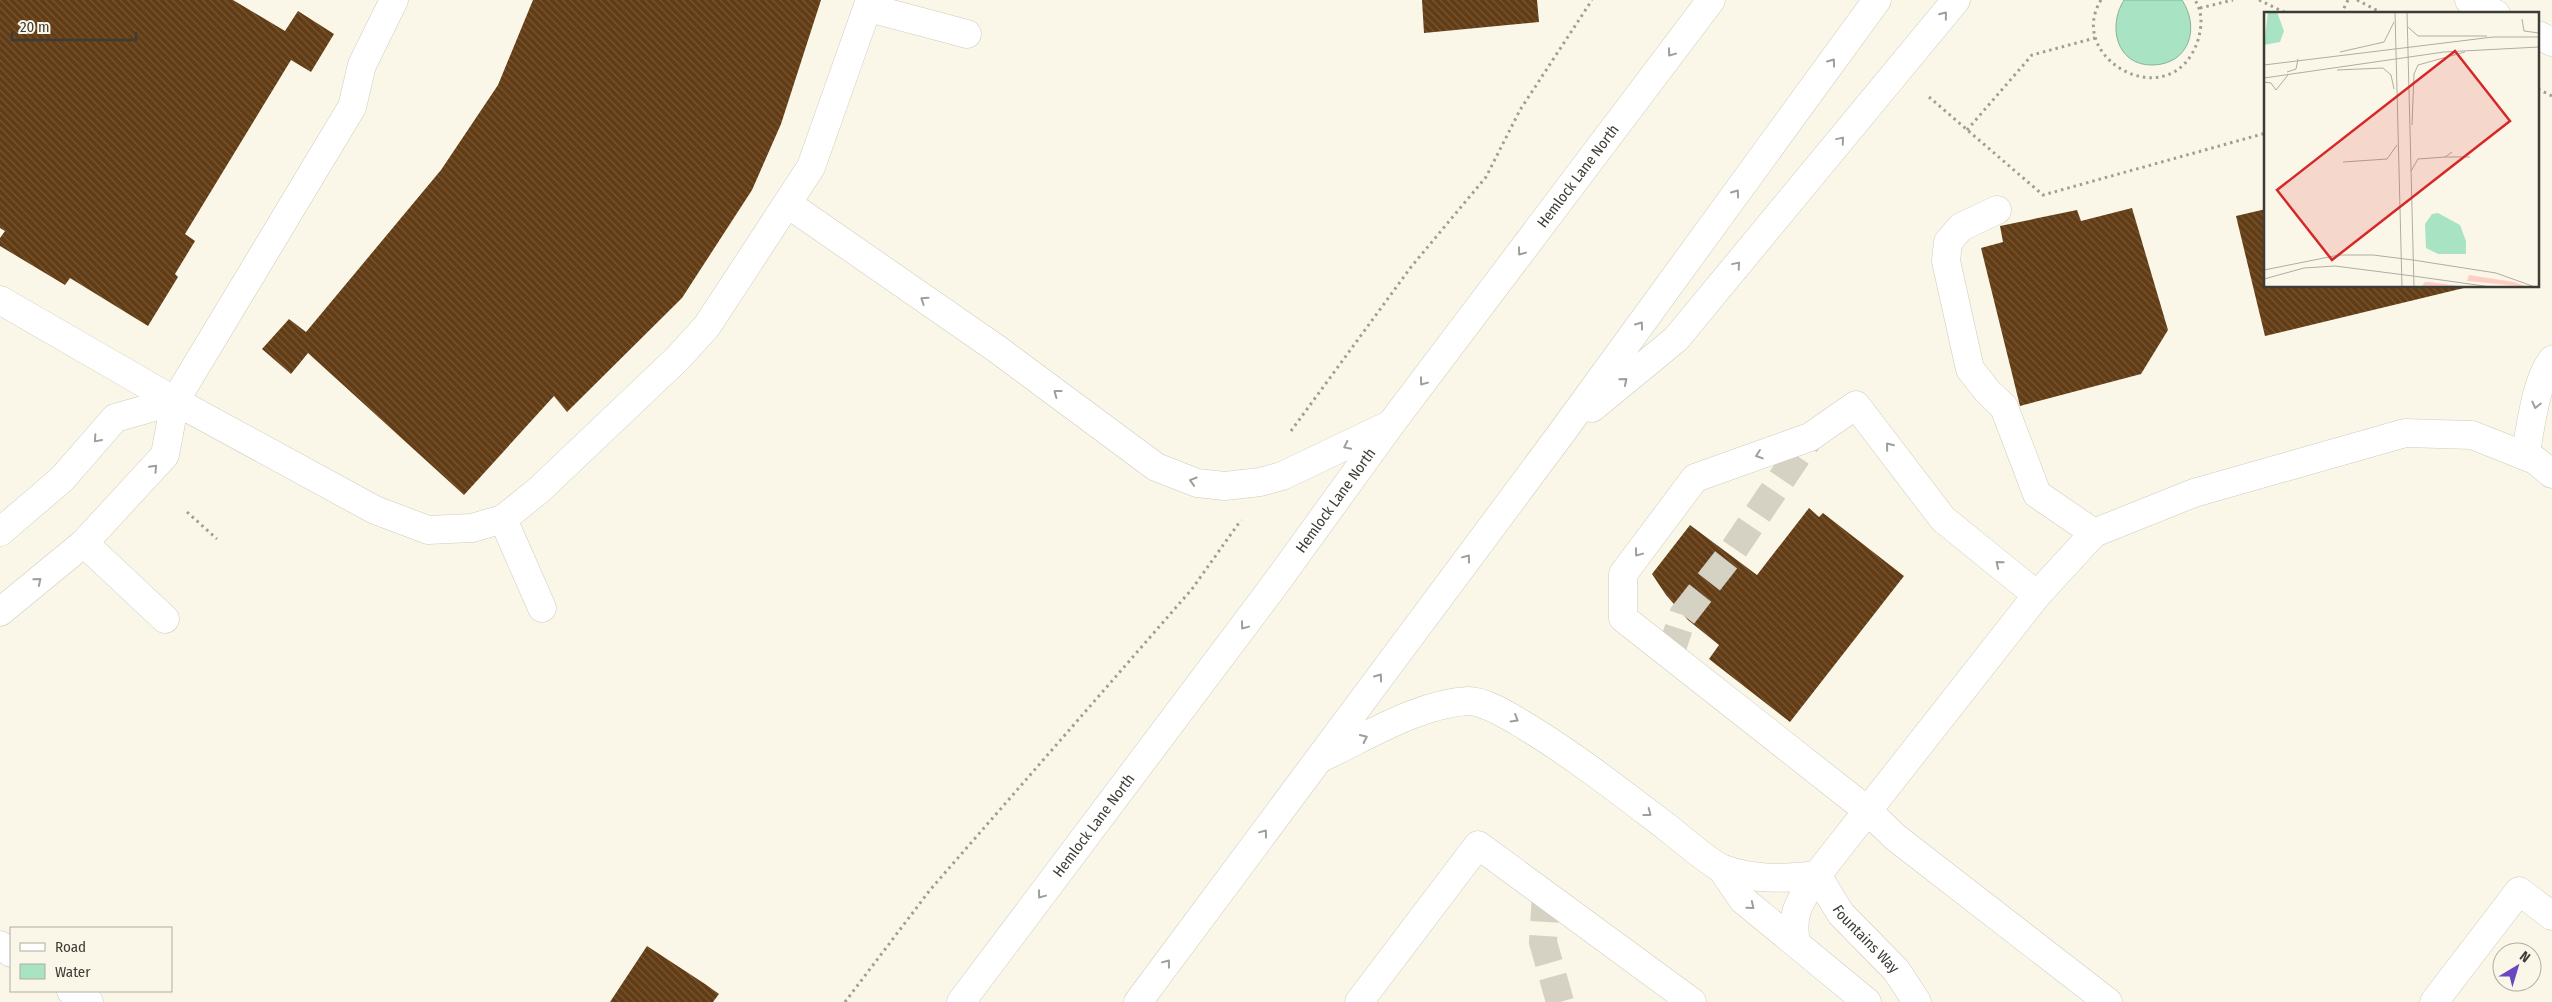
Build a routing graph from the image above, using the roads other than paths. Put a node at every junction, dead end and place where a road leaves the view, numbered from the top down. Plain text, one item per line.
1 (394, 0) edge
2 (1711, 0) edge
3 (1877, 0) edge
4 (1956, 0) edge
5 (2469, 0) edge
6 (869, 4) edge
7 (1699, 11) edge
8 (2492, 12) edge
9 (967, 34) dead end
10 (2540, 36) edge
11 (2552, 42) edge
12 (788, 204) junction
13 (1997, 210) dead end
14 (0, 300) edge
15 (2552, 360) edge
16 (175, 401) junction
17 (1391, 424) junction
18 (1560, 434) junction
19 (2525, 456) junction
20 (2552, 474) edge
21 (503, 519) junction
22 (0, 532) edge
23 (2094, 533) junction
24 (84, 543) junction
25 (2037, 595) junction
26 (542, 608) dead end
27 (0, 612) edge
28 (165, 619) dead end
29 (1319, 759) junction
30 (1868, 811) junction
31 (1721, 868) junction
32 (1817, 875) junction
33 (2552, 916) edge
34 (1796, 942) junction
35 (73, 992) edge
36 (88, 1002) edge
37 (961, 1002) edge
38 (1138, 1002) edge
39 (1359, 1002) edge
40 (1692, 1002) edge
41 (1867, 1002) edge
42 (1917, 1002) edge
43 (2108, 1002) edge
44 (2434, 1002) edge

1 - 16 main road
2 - 7 main road, Hemlock Lane North
18 -> 3 main road
18 -> 4 main road
5 - 8 main road
6 - 9 main road
6 - 12 main road
7 -> 17 main road, Hemlock Lane North
10 - 11 main road
17 -> 12 main road
12 - 21 main road
13 - 23 main road
14 - 16 main road
15 -> 19 main road
16 - 21 main road
16 -> 22 main road
24 -> 16 main road
17 -> 37 main road, Hemlock Lane North
29 -> 18 main road
19 - 20 main road
19 - 23 main road
21 - 26 main road
23 - 25 main road
27 -> 24 main road
24 - 28 main road
25 - 30 main road
25 -> 30 main road
29 -> 31 main road
38 -> 29 main road
30 - 32 main road
30 - 43 main road
31 - 32 main road
31 -> 34 main road
32 - 34 main road
32 - 42 main road, Fountains Way
33 - 44 main road
34 - 41 main road
35 - 36 main road
39 - 40 main road

